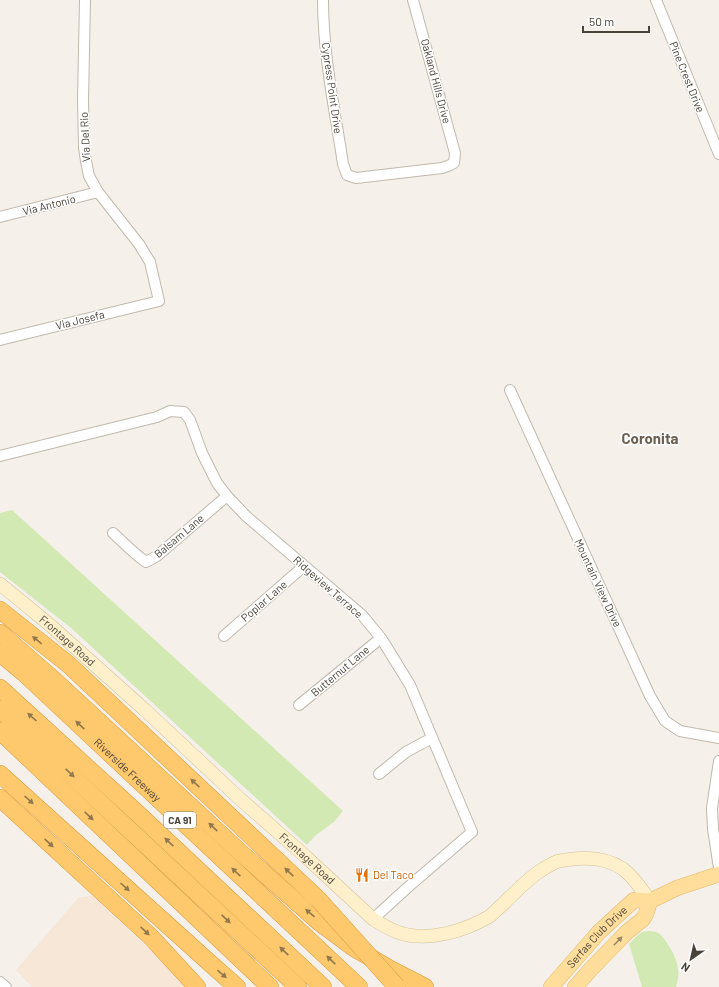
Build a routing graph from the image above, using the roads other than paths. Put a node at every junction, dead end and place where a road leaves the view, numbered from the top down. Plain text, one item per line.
1 (85, 0) edge
2 (324, 0) edge
3 (414, 0) edge
4 (656, 0) edge
5 (719, 154) edge
6 (454, 163) joint
7 (98, 192) junction
8 (0, 217) edge
9 (159, 301) joint
10 (0, 340) edge
11 (510, 390) dead end
12 (0, 456) edge
13 (227, 496) junction
14 (113, 533) dead end
15 (304, 566) junction
16 (0, 584) edge
17 (0, 610) edge
18 (0, 633) edge
19 (224, 636) dead end
20 (381, 638) junction
21 (0, 653) edge
22 (0, 688) edge
23 (299, 705) dead end
24 (0, 709) edge
25 (0, 732) edge
26 (432, 738) junction
27 (719, 738) edge
28 (719, 761) edge
29 (0, 774) edge
30 (379, 774) dead end
31 (0, 798) edge
32 (719, 868) edge
33 (719, 874) edge
34 (650, 902) junction
35 (373, 919) junction
36 (0, 982) edge
37 (6, 987) edge
38 (197, 987) edge
39 (237, 987) edge
40 (270, 987) edge
41 (298, 987) edge
42 (323, 987) edge
43 (359, 987) edge
44 (397, 987) edge
45 (424, 987) edge
46 (550, 987) edge
47 (575, 987) edge

1 - 7 street, Via Del Rio
2 - 6 street, Cypress Point Drive
3 - 6 street, Oakland Hills Drive
4 - 5 street, Pine Crest Drive
7 - 8 street, Via Antonio
7 - 9 street, Via Del Rio
9 - 10 street, Via Josefa
11 - 27 street, Mountain View Drive
12 - 13 street, Ridgeview Terrace
13 - 14 street, Balsam Lane
13 - 15 street, Ridgeview Terrace
15 - 19 street, Poplar Lane
15 - 20 street, Ridgeview Terrace
16 - 35 main road, Frontage Road
44 -> 17 highway, bridge
45 -> 18 highway
20 - 23 street, Butternut Lane
20 - 26 street, Ridgeview Terrace
43 -> 21 highway, Riverside Freeway / CA 91
42 -> 22 highway
24 -> 41 highway
25 -> 40 highway
26 - 30 street
26 - 35 street, Ridgeview Terrace
28 - 32 street
29 -> 39 highway
31 -> 38 highway
33 - 34 main road, Serfas Club Drive
34 - 35 main road, Frontage Road
34 - 46 main road, Serfas Club Drive
47 -> 34 main road, Serfas Club Drive
36 - 37 street

